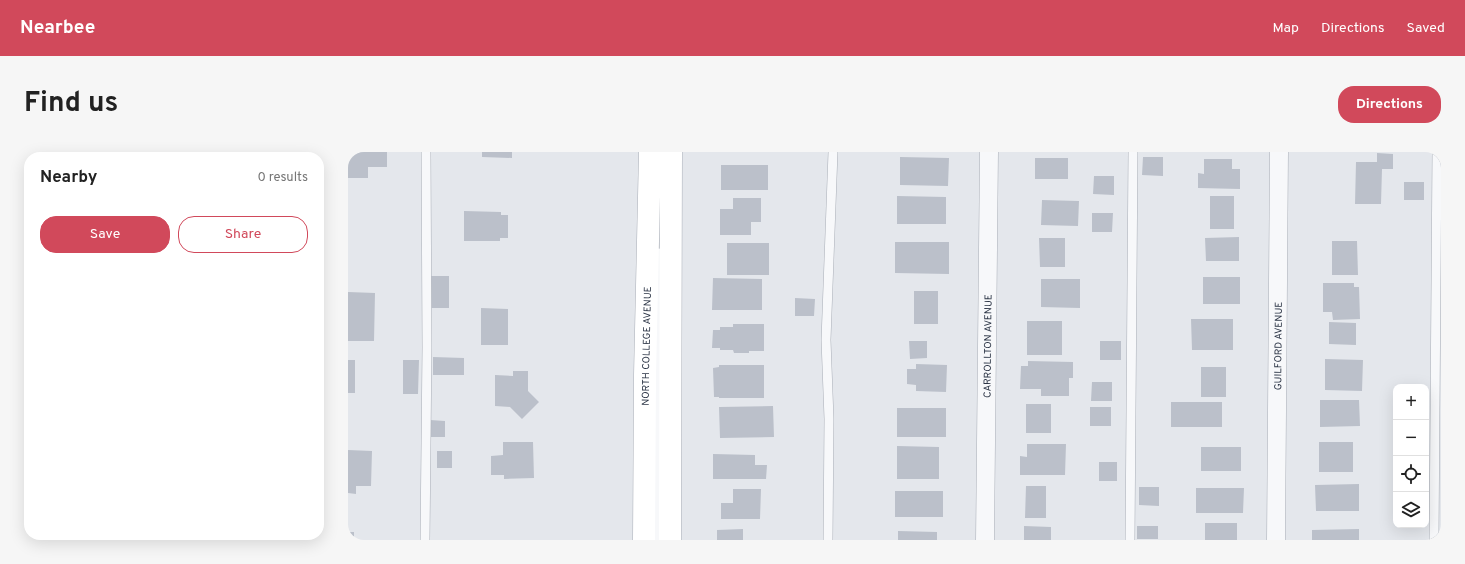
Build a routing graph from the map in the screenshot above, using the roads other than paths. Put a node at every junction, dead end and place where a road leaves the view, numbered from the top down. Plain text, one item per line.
1 (426, 152) edge
2 (650, 152) edge
3 (659, 152) edge
4 (671, 152) edge
5 (833, 152) edge
6 (989, 152) edge
7 (1133, 152) edge
8 (1279, 152) edge
9 (1437, 152) edge
10 (659, 176) dead end
11 (658, 247) dead end
12 (425, 540) edge
13 (644, 540) edge
14 (658, 540) edge
15 (670, 540) edge
16 (828, 540) edge
17 (985, 540) edge
18 (1130, 540) edge
19 (1276, 540) edge
20 (1434, 540) edge

1 - 12 lane
2 - 13 main road, NORTH COLLEGE AVENUE
3 - 10 lane
4 - 15 main road
5 - 16 lane
6 - 17 street, CARROLLTON AVENUE
7 - 18 lane
8 - 19 street, GUILFORD AVENUE
9 - 20 lane
11 - 14 lane, NORTH COLLEGE AVENUE

